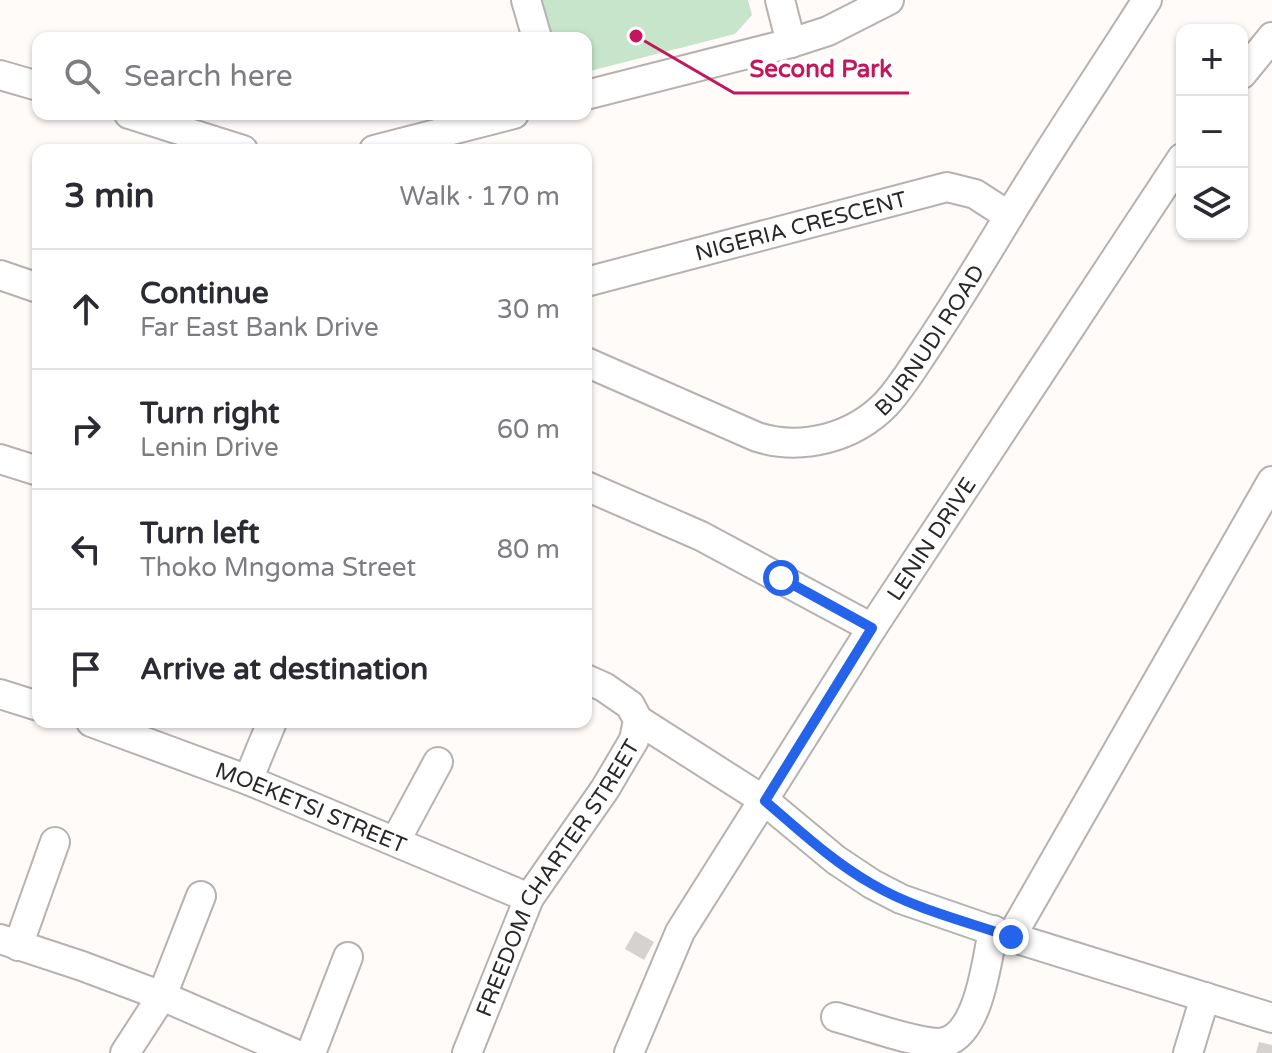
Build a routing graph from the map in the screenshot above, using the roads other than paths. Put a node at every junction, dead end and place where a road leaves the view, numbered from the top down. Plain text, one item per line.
1 (526, 0) edge
2 (780, 0) edge
3 (889, 0) edge
4 (1147, 0) edge
5 (535, 32) edge
6 (1272, 37) edge
7 (791, 43) junction
8 (1248, 67) edge
9 (0, 75) edge
10 (32, 84) edge
11 (592, 93) edge
12 (148, 120) edge
13 (492, 120) edge
14 (224, 144) edge
15 (403, 144) edge
16 (1176, 167) edge
17 (1009, 216) junction
18 (0, 275) edge
19 (592, 280) edge
20 (32, 286) edge
21 (592, 365) edge
22 (0, 459) edge
23 (32, 469) edge
24 (1272, 481) edge
25 (592, 489) edge
26 (872, 628) junction
27 (592, 682) edge
28 (0, 694) edge
29 (32, 704) edge
30 (638, 720) junction
31 (109, 728) edge
32 (270, 728) edge
33 (438, 762) dead end
34 (248, 780) junction
35 (765, 801) junction
36 (396, 840) junction
37 (55, 842) dead end
38 (201, 896) dead end
39 (529, 898) junction
40 (1002, 934) junction
41 (9, 943) edge
42 (348, 957) dead end
43 (162, 996) junction
44 (1205, 997) junction
45 (836, 1017) dead end
46 (1272, 1018) edge
47 (125, 1053) edge
48 (293, 1053) edge
49 (311, 1053) edge
50 (467, 1053) edge
51 (629, 1053) edge
52 (1188, 1053) edge

1 - 5 street
2 - 7 street
3 - 7 street
4 - 17 street, BURNUDI ROAD
6 - 8 street
7 - 11 street
9 - 10 street
12 - 14 street
13 - 15 street
16 - 26 street, LENIN DRIVE
17 - 19 street, NIGERIA CRESCENT
17 - 21 street, BURNUDI ROAD
18 - 20 street
22 - 23 street
24 - 40 street
25 - 26 street
26 - 35 street, LENIN DRIVE
27 - 30 street, FREEDOM CHARTER STREET
28 - 29 street
30 - 35 street
30 - 39 street, FREEDOM CHARTER STREET
31 - 34 street, MOEKETSI STREET
32 - 34 street
33 - 36 street
34 - 36 street, MOEKETSI STREET
35 - 40 street
35 - 51 street, LENIN DRIVE
36 - 39 street, MOEKETSI STREET
37 - 41 street
38 - 43 street
39 - 50 street, FREEDOM CHARTER STREET
40 - 44 street
40 - 45 street
41 - 43 street
42 - 49 street
43 - 47 street
43 - 48 street
44 - 46 street
44 - 52 street

